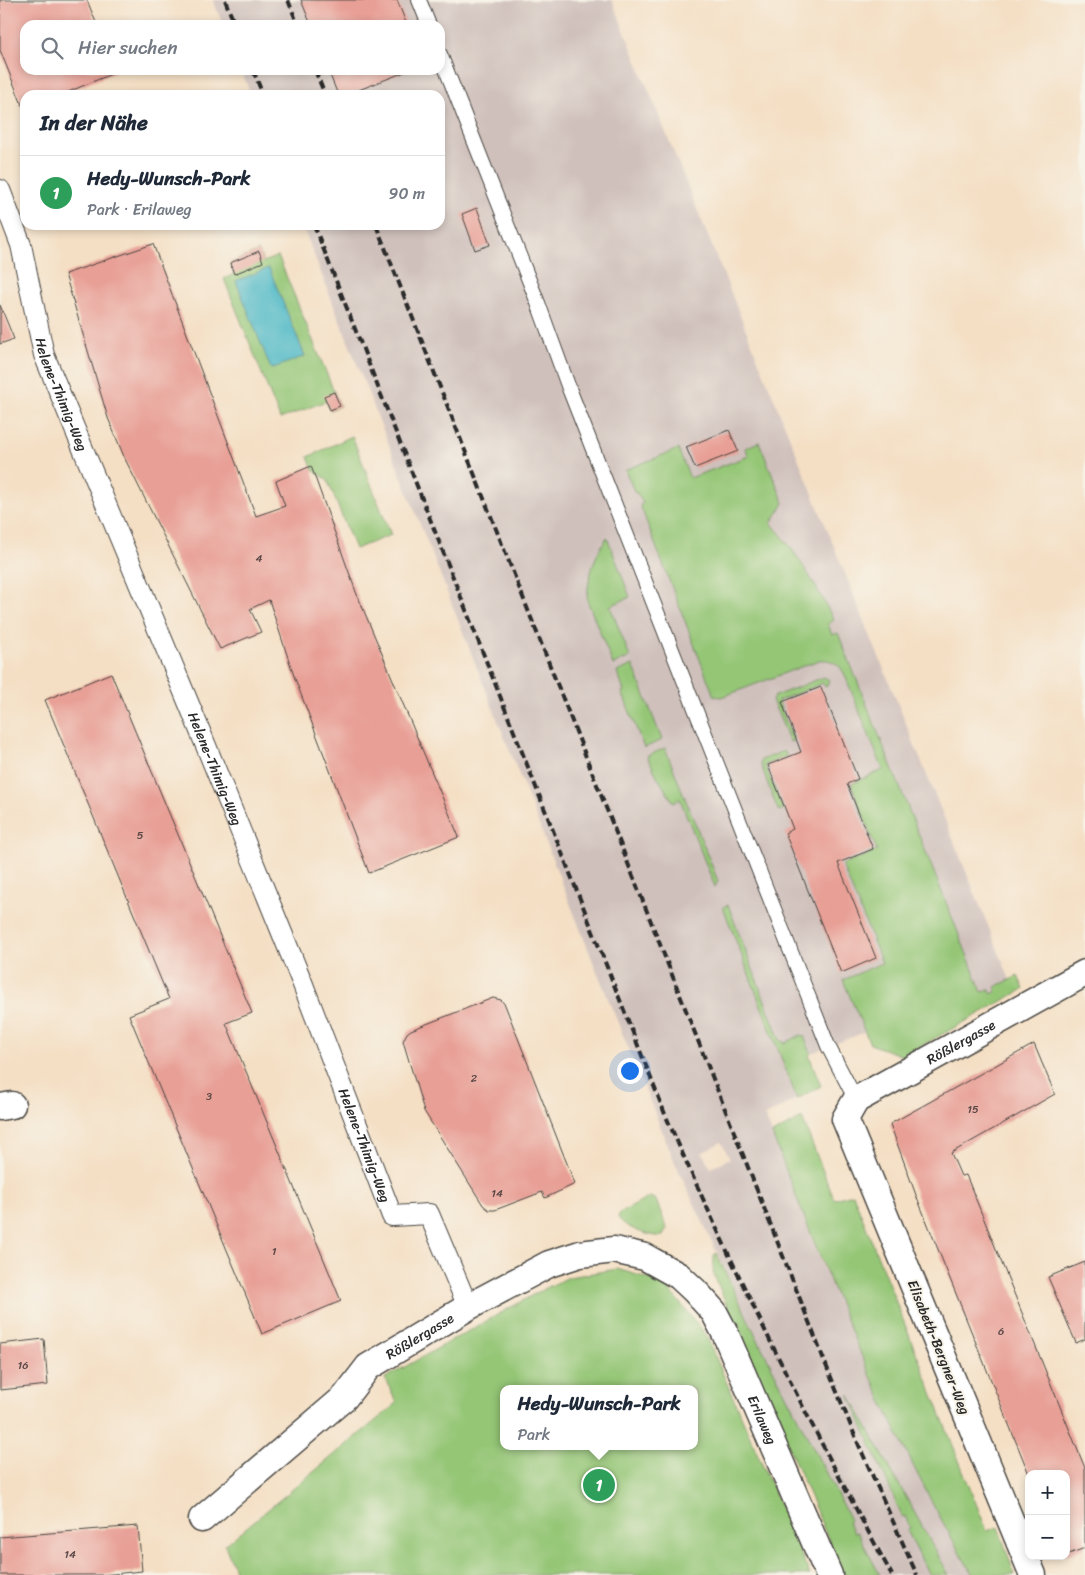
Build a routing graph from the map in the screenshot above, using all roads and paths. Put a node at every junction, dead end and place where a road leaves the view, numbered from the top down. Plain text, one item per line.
1 (419, 0) edge
2 (426, 20) edge
3 (445, 67) edge
4 (0, 190) edge
5 (1085, 973) edge
6 (850, 1110) junction
7 (678, 1276) joint
8 (468, 1307) junction
9 (202, 1519) dead end
10 (829, 1575) edge
11 (1033, 1575) edge

1 - 2 lane
3 - 6 lane
4 - 8 street, Helene-Thimig-Weg
5 - 6 street, Rößlergasse
6 - 11 street, Elisabeth-Bergner-Weg
7 - 8 street, Rößlergasse
7 - 10 street, Erilaweg
8 - 9 street, Rößlergasse

